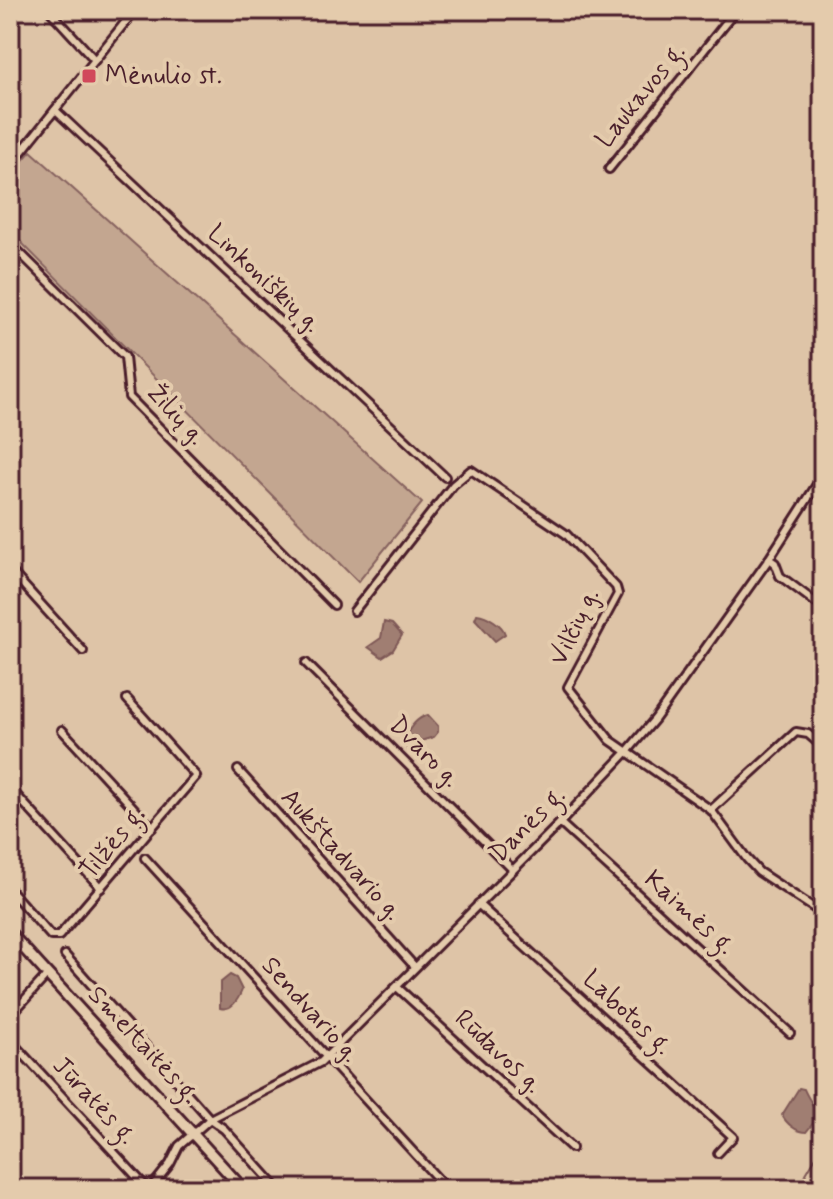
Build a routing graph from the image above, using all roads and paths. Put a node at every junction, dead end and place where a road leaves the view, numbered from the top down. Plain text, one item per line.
1 (49, 10) edge
2 (135, 10) edge
3 (736, 10) edge
4 (95, 60) junction
5 (55, 110) junction
6 (10, 166) edge
7 (609, 169) dead end
8 (10, 243) edge
9 (823, 475) edge
10 (445, 477) dead end
11 (769, 559) junction
12 (10, 570) edge
13 (334, 605) dead end
14 (823, 608) edge
15 (354, 611) dead end
16 (83, 651) dead end
17 (306, 663) dead end
18 (127, 699) dead end
19 (62, 730) dead end
20 (823, 747) edge
21 (626, 753) junction
22 (238, 770) dead end
23 (10, 788) edge
24 (711, 810) junction
25 (560, 823) junction
26 (152, 828) junction
27 (145, 858) dead end
28 (512, 869) junction
29 (101, 888) junction
30 (10, 890) edge
31 (478, 904) junction
32 (823, 914) edge
33 (10, 933) edge
34 (65, 955) dead end
35 (415, 967) junction
36 (48, 974) junction
37 (397, 987) junction
38 (10, 1016) edge
39 (790, 1033) dead end
40 (10, 1040) edge
41 (326, 1058) junction
42 (210, 1119) junction
43 (193, 1132) junction
44 (572, 1148) dead end
45 (718, 1153) dead end
46 (149, 1189) edge
47 (243, 1189) edge
48 (278, 1189) edge
49 (447, 1189) edge

1 - 4 street
2 - 4 street
3 - 7 street, Laukavos g.
4 - 5 street
5 - 6 street
5 - 10 street, Linkoniškių g.
8 - 13 street, Žilių g.
9 - 11 street, Danės g.
11 - 14 street
11 - 21 street, Danės g.
12 - 16 street
15 - 21 street, Vilčių g.
17 - 28 street, Dvaro g.
18 - 26 street, Tilžės g.
19 - 26 street
20 - 24 street
21 - 24 street
21 - 25 street, Danės g.
22 - 35 street, Aukštadvario g.
23 - 29 street
24 - 32 street
25 - 28 street, Danės g.
25 - 39 street, Kaimės g.
26 - 29 street, Tilžės g.
27 - 41 street, Sendvario g.
28 - 31 street, Danės g.
29 - 30 street, Tilžės g.
31 - 35 street, Danės g.
31 - 45 street, Labotos g.
33 - 36 main road, Smeltaitės g.
34 - 42 street
35 - 37 street, Danės g.
36 - 38 street
36 - 43 main road, Smeltaitės g.
37 - 41 street, Danės g.
37 - 44 street, Rūdavos g.
40 - 46 street, Jūratės g.
41 - 42 street, Danės g.
41 - 49 street, Sendvario g.
42 - 43 street, Danės g.
42 - 48 street
43 - 46 street, Danės g.
43 - 47 main road, Smeltaitės g.

